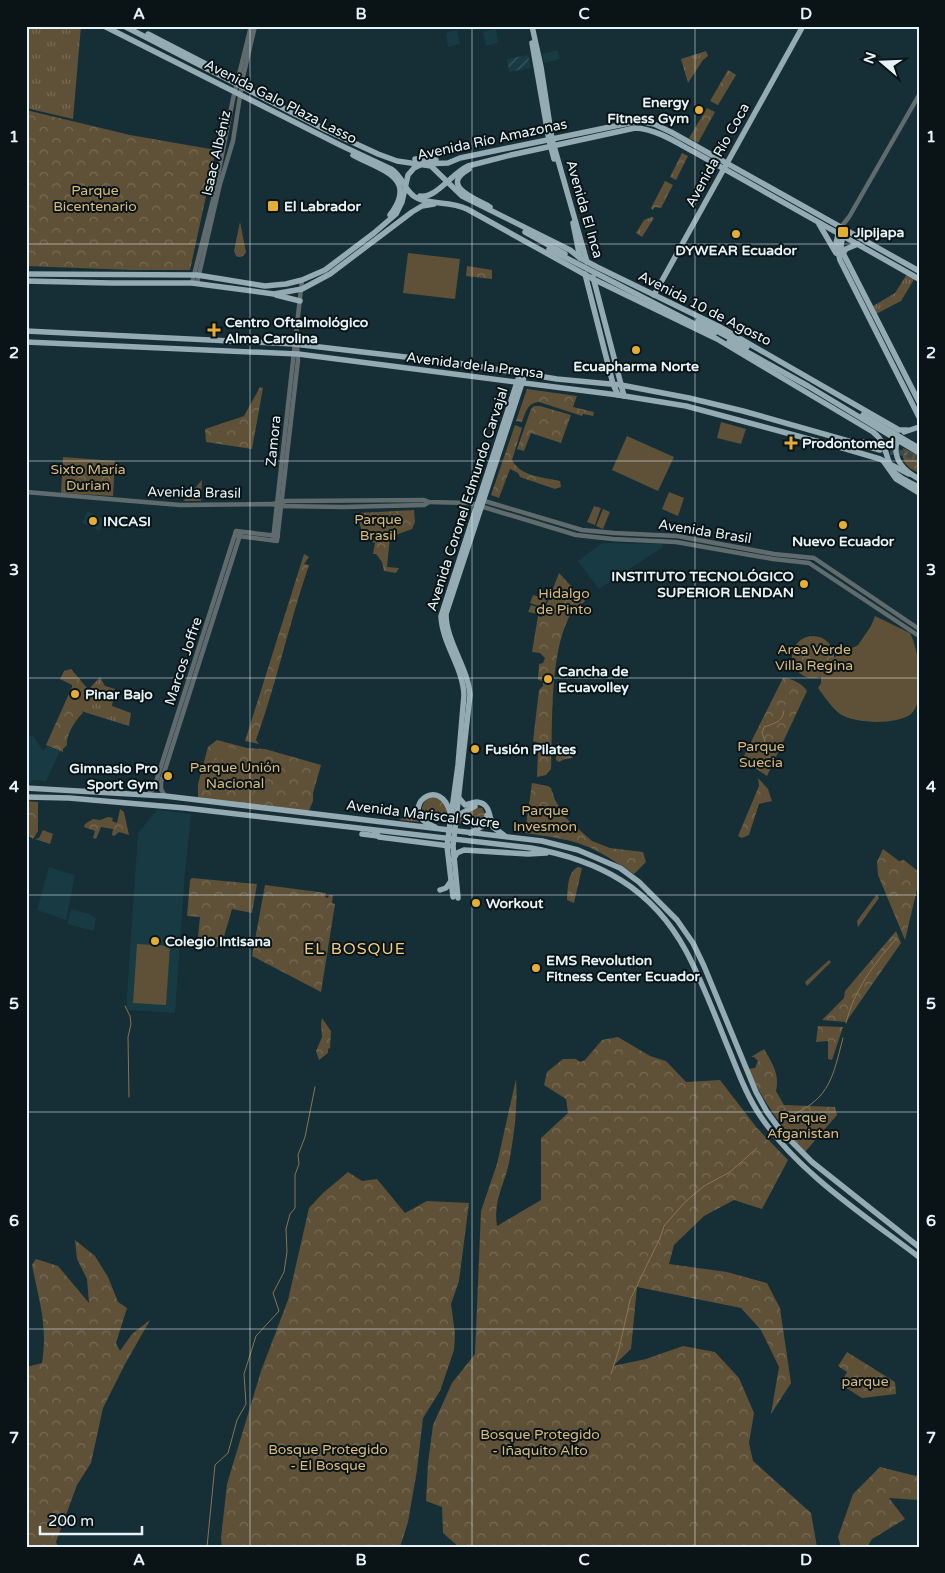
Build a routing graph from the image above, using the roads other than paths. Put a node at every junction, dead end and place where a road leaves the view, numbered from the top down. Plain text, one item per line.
1 (104, 26) edge
2 (112, 26) edge
3 (124, 26) edge
4 (133, 26) edge
5 (251, 26) edge
6 (255, 26) edge
7 (528, 26) edge
8 (532, 26) edge
9 (803, 26) edge
10 (238, 87) junction
11 (919, 95) edge
12 (335, 131) junction
13 (343, 137) junction
14 (551, 142) junction
15 (340, 146) junction
16 (359, 154) junction
17 (460, 158) junction
18 (480, 163) junction
19 (724, 167) junction
20 (398, 173) junction
21 (449, 185) junction
22 (402, 202) junction
23 (488, 210) junction
24 (484, 218) junction
25 (818, 222) junction
26 (517, 224) junction
27 (842, 232) junction
28 (366, 238) junction
29 (521, 238) junction
30 (578, 242) junction
31 (858, 244) junction
32 (570, 250) junction
33 (843, 253) junction
34 (840, 260) junction
35 (585, 266) junction
36 (919, 270) edge
37 (26, 274) edge
38 (196, 275) junction
39 (919, 278) edge
40 (593, 279) junction
41 (302, 280) junction
42 (26, 281) edge
43 (194, 283) junction
44 (302, 289) junction
45 (274, 294) junction
46 (654, 295) junction
47 (300, 301) junction
48 (26, 331) edge
49 (26, 342) edge
50 (296, 345) junction
51 (296, 354) junction
52 (523, 373) junction
53 (520, 382) junction
54 (613, 384) junction
55 (621, 385) junction
56 (808, 386) junction
57 (621, 396) junction
58 (819, 399) junction
59 (919, 402) edge
60 (919, 417) edge
61 (796, 425) junction
62 (919, 427) edge
63 (905, 432) junction
64 (897, 443) junction
65 (919, 448) edge
66 (880, 450) tunnel mouth
67 (919, 454) edge
68 (882, 461) junction
69 (910, 474) junction
70 (919, 479) edge
71 (919, 487) edge
72 (26, 492) edge
73 (919, 493) edge
74 (480, 502) junction
75 (279, 504) junction
76 (238, 534) junction
77 (664, 541) junction
78 (668, 546) dead end
79 (919, 629) edge
80 (919, 636) edge
81 (26, 788) edge
82 (147, 795) junction
83 (165, 796) junction
84 (26, 797) edge
85 (459, 798) junction
86 (453, 817) junction
87 (374, 830) junction
88 (439, 830) junction
89 (470, 833) junction
90 (362, 834) dead end
91 (379, 837) junction
92 (507, 837) junction
93 (435, 841) junction
94 (450, 846) junction
95 (553, 852) junction
96 (447, 854) junction
97 (453, 860) junction
98 (451, 881) junction
99 (440, 890) dead end
100 (919, 1247) edge
101 (919, 1257) edge

1 - 10 main road, Avenida Galo Plaza Lasso
2 - 10 main road, Avenida Galo Plaza Lasso
3 - 10 main road, Avenida Galo Plaza Lasso
4 - 10 main road, Avenida Galo Plaza Lasso
5 - 10 street, Isaac Albéniz
6 - 10 street, Isaac Albéniz
7 - 14 main road, Avenida El Inca
8 - 14 main road, Avenida El Inca
9 - 19 main road, Avenida Río Coca
10 - 12 main road, Avenida Galo Plaza Lasso
10 - 13 main road, Avenida Galo Plaza Lasso
10 - 15 main road, Avenida Galo Plaza Lasso
10 - 16 main road, Avenida Galo Plaza Lasso
10 - 38 street, Isaac Albéniz
11 - 27 street
12 - 13 main road, Avenida Galo Plaza Lasso
12 - 17 main road
13 - 21 main road, Avenida 10 de Agosto
14 - 17 main road, Avenida Río Amazonas
14 - 18 main road, Avenida Río Amazonas
14 - 19 main road, Avenida Río Amazonas
14 - 30 main road, Avenida El Inca
14 - 35 main road, Avenida El Inca
15 - 16 main road, Avenida Galo Plaza Lasso
15 - 28 main road
16 - 20 main road
17 - 22 main road, Avenida Río Amazonas
18 - 20 main road, Avenida Río Amazonas
18 - 26 main road
19 - 25 main road, Avenida Río Amazonas
19 - 27 main road, Avenida Río Amazonas
19 - 46 main road, Avenida Río Coca
20 - 24 main road, Avenida 10 de Agosto
21 - 22 main road
21 - 23 main road, Avenida 10 de Agosto
22 - 28 main road, Avenida Río Amazonas
23 - 26 main road, Avenida 10 de Agosto
23 - 35 main road, Avenida 10 de Agosto
24 - 29 main road, Avenida 10 de Agosto
24 - 35 main road, Avenida 10 de Agosto
25 - 27 main road, Avenida Río Amazonas
25 - 34 main road
26 - 32 main road, Avenida 10 de Agosto
27 - 31 main road, Avenida Río Amazonas
27 - 33 main road
27 - 34 main road
27 - 36 main road, Avenida Río Amazonas
28 - 41 main road, Avenida Río Amazonas
29 - 35 main road, Avenida 10 de Agosto
29 - 44 main road
30 - 32 main road
30 - 35 main road, Avenida El Inca
31 - 33 main road
31 - 39 main road, Avenida Río Amazonas
32 - 35 main road, Avenida 10 de Agosto
33 - 59 main road
34 - 60 main road
35 - 40 main road, Avenida El Inca
35 - 46 main road, Avenida 10 de Agosto
35 - 54 main road, Avenida El Inca
35 - 56 main road, Avenida 10 de Agosto
35 - 65 main road, Avenida 10 de Agosto
37 - 38 main road, Avenida Río Amazonas
38 - 41 main road, Avenida Río Amazonas
38 - 43 street, Isaac Albéniz
40 - 55 main road, Avenida El Inca
40 - 58 main road, Avenida 10 de Agosto
41 - 44 street, Zamora
42 - 43 main road
43 - 45 main road
44 - 45 main road
44 - 47 street, Zamora
45 - 47 main road
46 - 63 main road, Avenida 10 de Agosto
47 - 50 street, Zamora
48 - 50 main road, Avenida de la Prensa
49 - 51 main road, Avenida de la Prensa
50 - 51 street, Zamora
50 - 52 main road, Avenida de la Prensa
51 - 53 main road, Avenida de la Prensa
51 - 75 street, Zamora
52 - 53 main road, Avenida Coronel Edmundo Carvajal
52 - 54 main road, Avenida de la Prensa
53 - 57 main road, Avenida de la Prensa
53 - 74 main road, Avenida Coronel Edmundo Carvajal
54 - 55 main road, Avenida de la Prensa
54 - 57 main road, Avenida El Inca
55 - 57 main road, Avenida El Inca
55 - 61 main road, Avenida de la Prensa
56 - 58 main road
56 - 67 main road, Avenida 10 de Agosto
57 - 68 main road, Avenida de la Prensa
58 - 71 main road, Avenida 10 de Agosto
61 - 64 main road, Avenida de la Prensa
61 - 66 main road, Avenida de la Prensa
62 - 63 main road
63 - 64 main road
64 - 69 main road
68 - 69 main road, Avenida de la Prensa
68 - 73 main road
69 - 70 main road
72 - 75 street, Avenida Brasil
74 - 75 street, Avenida Brasil
74 - 77 street, Avenida Brasil
74 - 79 street, Avenida Brasil
74 - 85 main road, Avenida Coronel Edmundo Carvajal
74 - 86 main road, Avenida Coronel Edmundo Carvajal
75 - 76 street, Zamora
76 - 82 street, Marcos Joffre
76 - 83 street, Marcos Joffre
77 - 78 street
77 - 80 street, Avenida Brasil
81 - 82 main road, Avenida Mariscal Sucre
82 - 83 main road, Avenida Mariscal Sucre
83 - 88 main road, Avenida Mariscal Sucre
84 - 87 main road, Avenida Mariscal Sucre
85 - 86 main road, Avenida Coronel Edmundo Carvajal
85 - 92 main road
86 - 88 main road
86 - 89 main road
86 - 94 main road, Avenida Coronel Edmundo Carvajal
87 - 91 main road, Avenida Mariscal Sucre
87 - 93 main road, Avenida Mariscal Sucre
88 - 89 main road, Avenida Mariscal Sucre
89 - 92 main road, Avenida Mariscal Sucre
90 - 91 main road
91 - 93 main road, Avenida Mariscal Sucre
92 - 100 main road, Avenida Mariscal Sucre
93 - 94 main road, Avenida Mariscal Sucre
93 - 95 main road, Avenida Mariscal Sucre
93 - 96 main road
94 - 96 main road, Avenida Coronel Edmundo Carvajal
94 - 97 main road, Avenida Coronel Edmundo Carvajal
95 - 97 main road
95 - 101 main road, Avenida Mariscal Sucre
96 - 98 main road, Avenida Coronel Edmundo Carvajal
97 - 98 main road, Avenida Coronel Edmundo Carvajal
98 - 99 main road

